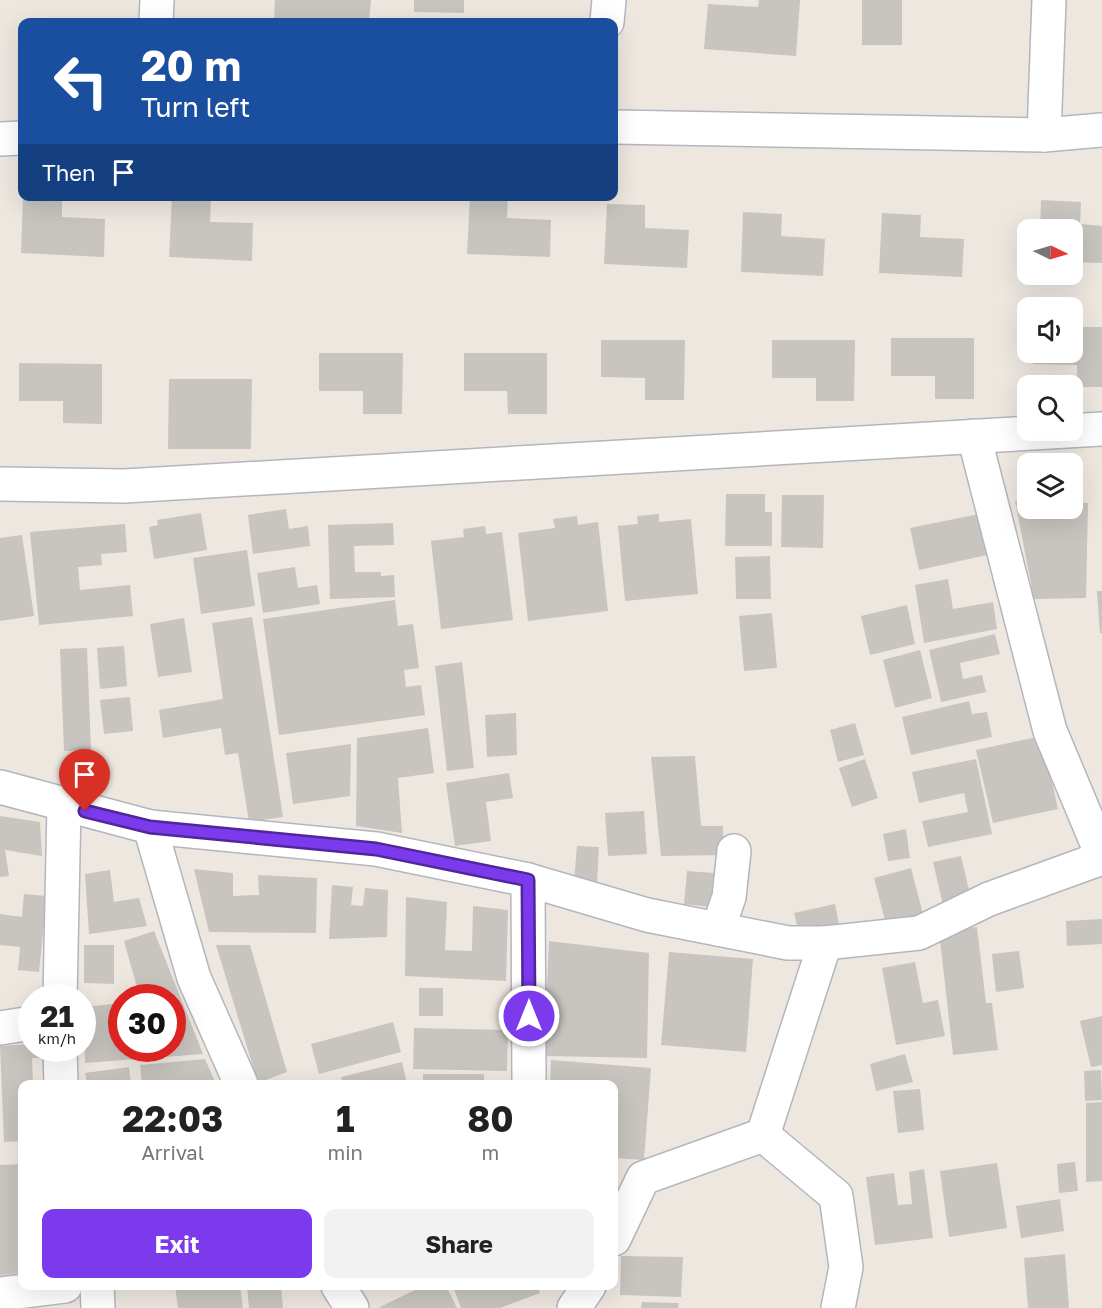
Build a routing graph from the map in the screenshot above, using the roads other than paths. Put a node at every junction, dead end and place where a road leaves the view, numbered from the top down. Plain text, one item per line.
1 (157, 0) edge
2 (609, 0) edge
3 (1049, 0) edge
4 (156, 18) edge
5 (607, 18) edge
6 (618, 127) edge
7 (1102, 130) edge
8 (1044, 135) junction
9 (18, 138) edge
10 (0, 139) edge
11 (1102, 429) edge
12 (974, 436) junction
13 (0, 484) edge
14 (0, 787) edge
15 (64, 805) junction
16 (150, 827) junction
17 (734, 851) dead end
18 (1102, 857) edge
19 (528, 880) junction
20 (718, 929) junction
21 (825, 943) junction
22 (60, 984) edge
23 (18, 1025) edge
24 (0, 1028) edge
25 (60, 1062) edge
26 (61, 1080) edge
27 (239, 1080) edge
28 (529, 1080) edge
29 (763, 1135) junction
30 (618, 1231) edge
31 (32, 1290) edge
32 (97, 1290) edge
33 (341, 1290) edge
34 (586, 1290) edge
35 (0, 1294) edge
36 (98, 1308) edge
37 (352, 1308) edge
38 (574, 1308) edge
39 (838, 1308) edge

1 - 4 street
2 - 5 street
3 - 8 street
6 - 8 street
7 - 8 street
9 - 10 street
11 - 12 street
12 - 13 street
12 - 18 street
14 - 15 street
15 - 16 street
15 - 22 street
16 - 19 street
16 - 27 street
17 - 20 street
18 - 21 street
19 - 20 street
19 - 28 street
20 - 21 street
21 - 29 street
23 - 24 street
25 - 26 street
29 - 30 street
29 - 39 street
31 - 35 street
32 - 36 street
33 - 37 street
34 - 38 street

